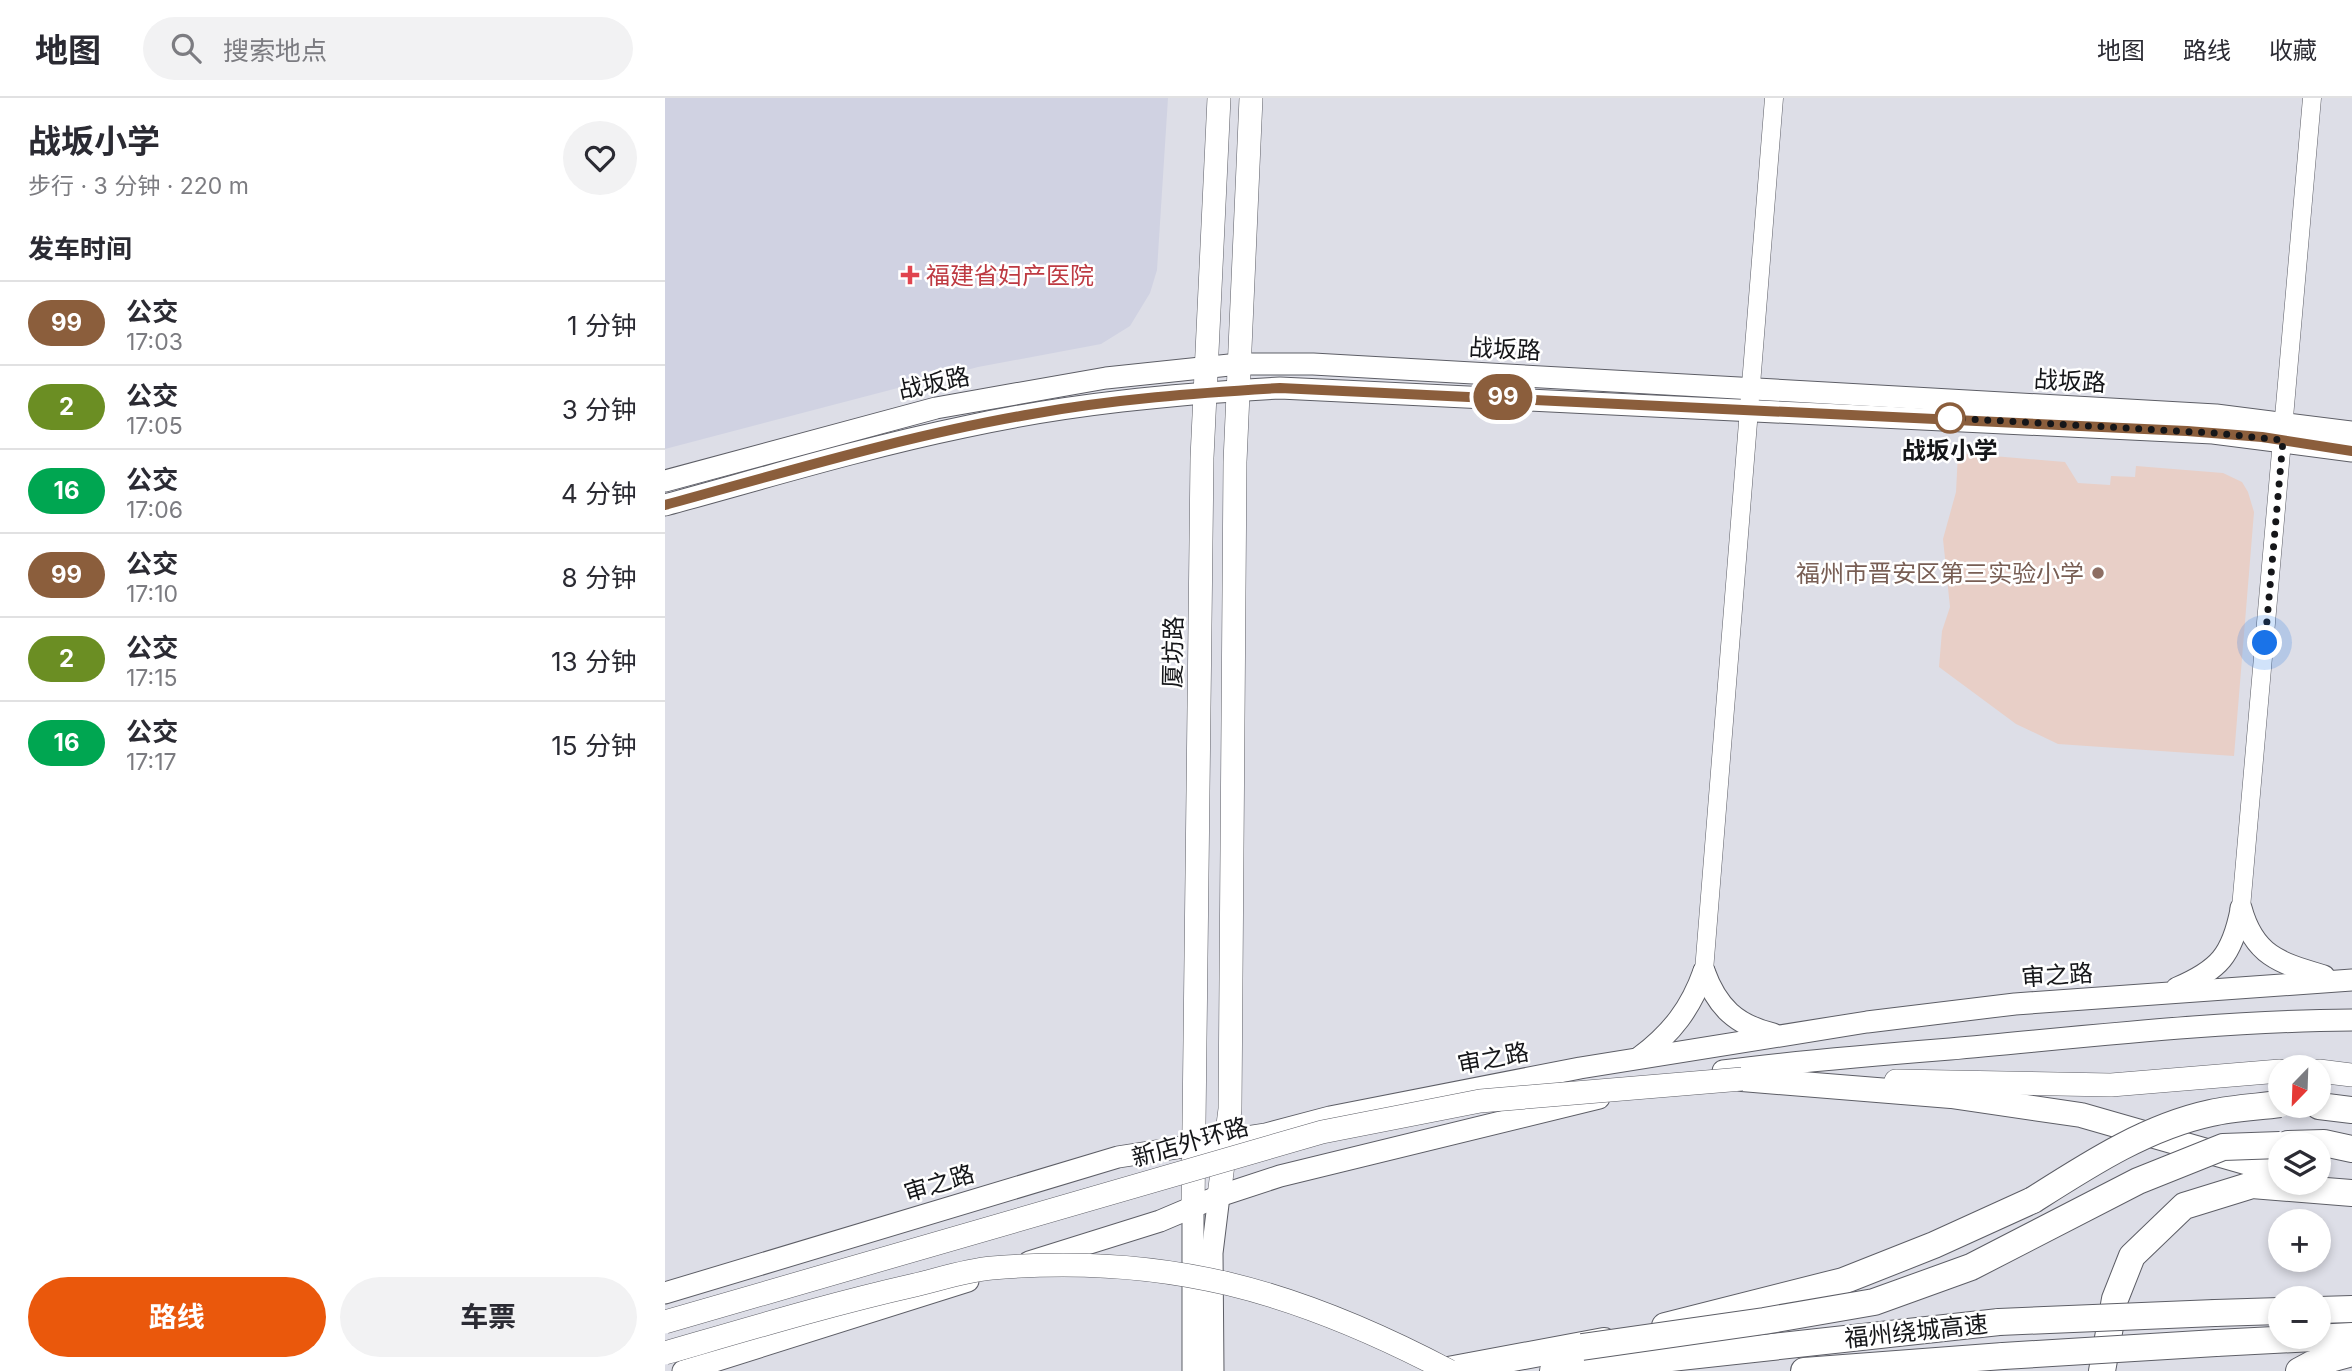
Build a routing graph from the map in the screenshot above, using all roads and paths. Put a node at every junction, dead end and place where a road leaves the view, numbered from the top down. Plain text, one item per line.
1 (1219, 98) edge
2 (1251, 98) edge
3 (1774, 98) edge
4 (2312, 98) edge
5 (1239, 364) junction
6 (1205, 368) junction
7 (1238, 390) junction
8 (1204, 393) junction
9 (1749, 399) junction
10 (2283, 430) junction
11 (2352, 432) edge
12 (2352, 451) edge
13 (665, 481) edge
14 (665, 505) edge
15 (2241, 908) junction
16 (1705, 971) junction
17 (2346, 980) edge
18 (2167, 993) junction
19 (2352, 1020) edge
20 (1780, 1035) junction
21 (1638, 1058) junction
22 (2268, 1071) edge
23 (2331, 1072) edge
24 (2352, 1074) edge
25 (1742, 1079) junction
26 (2268, 1106) edge
27 (2331, 1107) edge
28 (2352, 1110) edge
29 (1225, 1142) junction
30 (2331, 1144) edge
31 (2268, 1145) edge
32 (1195, 1147) junction
33 (2352, 1149) edge
34 (2268, 1169) edge
35 (2331, 1187) edge
36 (2349, 1192) edge
37 (1219, 1196) junction
38 (1193, 1207) junction
39 (665, 1293) edge
40 (2352, 1309) edge
41 (2331, 1310) edge
42 (2268, 1311) edge
43 (665, 1322) edge
44 (2352, 1336) edge
45 (1582, 1346) junction
46 (665, 1353) edge
47 (2352, 1353) edge
48 (683, 1371) edge
49 (1193, 1371) edge
50 (1213, 1371) edge
51 (1443, 1371) edge
52 (1449, 1371) edge
53 (1553, 1371) edge
54 (1804, 1371) edge
55 (2102, 1371) edge
56 (2299, 1371) edge

1 - 6 main road, 厦坊路
2 - 5 main road
3 - 9 street
4 - 10 street
5 - 6 main road, 战坂路
5 - 7 main road
5 - 9 main road, 战坂路
6 - 8 main road, 厦坊路
6 - 13 main road, 战坂路
7 - 8 main road, 战坂路
7 - 9 main road, 战坂路
7 - 29 main road
8 - 14 main road, 战坂路
8 - 32 main road, 厦坊路
9 - 10 main road, 战坂路
9 - 16 street
10 - 11 main road, 战坂路
10 - 12 main road, 战坂路
10 - 15 street
15 - 17 main road
15 - 18 main road
16 - 20 main road
16 - 21 main road
17 - 18 main road, 审之路
18 - 20 main road, 审之路
19 - 37 main road
20 - 21 main road, 审之路
21 - 29 main road, 审之路
22 - 25 main road, 新店外环路
23 - 24 main road
25 - 34 highway
25 - 43 main road, 新店外环路, bridge
26 - 45 highway, bridge
27 - 28 highway
29 - 32 main road, 审之路
29 - 37 main road
30 - 33 highway
31 - 45 highway, bridge
32 - 38 main road, 厦坊路
32 - 39 main road, 审之路
35 - 36 highway
36 - 55 highway
37 - 38 main road
37 - 50 main road
38 - 48 main road
38 - 49 main road
40 - 41 highway
42 - 53 highway, 福州绕城高速, bridge
44 - 54 highway, 福州绕城高速, bridge
45 - 51 highway
46 - 52 main road, bridge
47 - 56 highway

